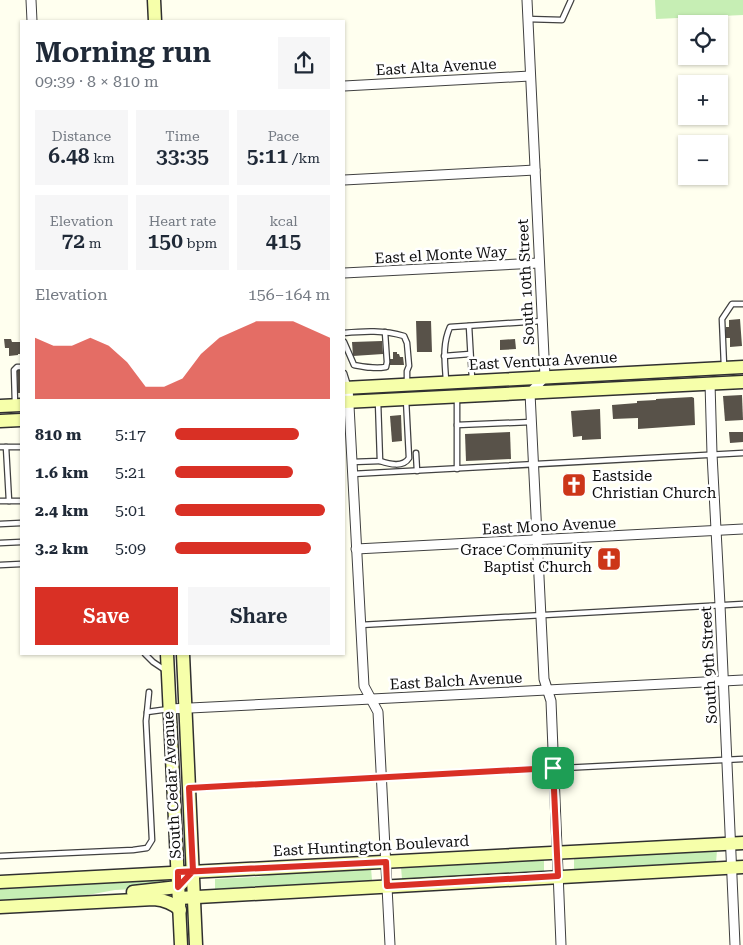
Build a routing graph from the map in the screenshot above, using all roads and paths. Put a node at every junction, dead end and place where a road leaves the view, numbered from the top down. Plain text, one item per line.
1 (31, 0) edge
2 (154, 0) edge
3 (527, 0) edge
4 (571, 0) edge
5 (527, 19) junction
6 (32, 20) edge
7 (155, 20) edge
8 (530, 76) junction
9 (345, 86) edge
10 (535, 170) junction
11 (345, 180) edge
12 (539, 263) junction
13 (345, 273) edge
14 (743, 304) edge
15 (542, 321) junction
16 (469, 326) junction
17 (385, 332) junction
18 (345, 333) edge
19 (345, 344) edge
20 (470, 354) junction
21 (444, 356) junction
22 (20, 367) edge
23 (743, 367) edge
24 (724, 368) junction
25 (544, 377) junction
26 (472, 381) junction
27 (446, 382) junction
28 (743, 382) edge
29 (710, 383) junction
30 (407, 384) junction
31 (346, 387) edge
32 (530, 393) junction
33 (457, 396) junction
34 (406, 399) junction
35 (378, 401) junction
36 (346, 402) edge
37 (18, 405) edge
38 (0, 406) edge
39 (20, 420) edge
40 (0, 421) edge
41 (531, 422) junction
42 (457, 425) junction
43 (20, 446) edge
44 (6, 447) junction
45 (0, 448) edge
46 (416, 453) dead end
47 (743, 453) edge
48 (712, 454) junction
49 (380, 461) junction
50 (352, 462) junction
51 (533, 465) junction
52 (457, 469) junction
53 (417, 471) junction
54 (352, 474) junction
55 (9, 501) junction
56 (20, 501) edge
57 (0, 502) edge
58 (0, 524) edge
59 (20, 524) edge
60 (743, 529) edge
61 (716, 531) junction
62 (537, 540) junction
63 (20, 542) edge
64 (0, 543) edge
65 (356, 549) junction
66 (20, 564) edge
67 (0, 565) edge
68 (743, 604) edge
69 (720, 605) junction
70 (541, 615) junction
71 (360, 625) junction
72 (145, 655) edge
73 (168, 655) edge
74 (182, 655) edge
75 (168, 672) junction
76 (743, 680) edge
77 (724, 681) junction
78 (548, 690) junction
79 (149, 692) dead end
80 (372, 699) junction
81 (170, 708) junction
82 (185, 708) junction
83 (147, 712) junction
84 (743, 759) edge
85 (727, 760) junction
86 (553, 768) junction
87 (381, 777) junction
88 (189, 788) junction
89 (737, 843) edge
90 (557, 853) junction
91 (0, 856) edge
92 (386, 862) junction
93 (737, 867) edge
94 (178, 872) junction
95 (193, 875) junction
96 (558, 876) junction
97 (0, 882) edge
98 (387, 886) junction
99 (194, 897) junction
100 (179, 898) junction
101 (61, 903) junction
102 (0, 907) edge
103 (181, 945) edge
104 (196, 945) edge
105 (390, 945) edge
106 (561, 945) edge
107 (735, 945) edge

1 - 6 street
2 - 7 main road
3 - 5 street, South 10th Street
4 - 5 lane
5 - 8 street, South 10th Street
8 - 9 street, East Alta Avenue
8 - 10 street, South 10th Street
10 - 11 street
10 - 12 street, South 10th Street
12 - 13 street, East el Monte Way
12 - 15 street, South 10th Street
14 - 24 lane
15 - 16 lane
15 - 25 street, South 10th Street
16 - 20 lane
16 - 21 lane
17 - 18 lane
17 - 19 lane
17 - 30 lane
20 - 21 lane
20 - 26 lane
21 - 27 lane
22 - 37 lane
23 - 24 main road, East Ventura Avenue
24 - 25 main road, East Ventura Avenue
25 - 26 main road, East Ventura Avenue
25 - 32 street
26 - 27 main road, East Ventura Avenue
27 - 30 main road, East Ventura Avenue
28 - 29 main road, East Ventura Avenue
29 - 32 main road, East Ventura Avenue
29 - 48 street, South 9th Street
30 - 31 main road, East Ventura Avenue
31 - 36 street
32 - 33 main road, East Ventura Avenue
32 - 41 street
33 - 34 main road, East Ventura Avenue
33 - 42 lane
34 - 35 main road, East Ventura Avenue
34 - 49 lane
35 - 36 main road, East Ventura Avenue
35 - 49 lane
36 - 50 street
37 - 38 main road
39 - 40 main road
41 - 42 lane
41 - 51 street
42 - 52 lane
43 - 44 lane
44 - 45 lane
44 - 55 lane
46 - 53 lane
47 - 48 lane
48 - 51 lane
48 - 61 street, South 9th Street
49 - 50 lane
50 - 54 street
51 - 52 lane
51 - 62 street
52 - 53 lane
53 - 54 lane
54 - 65 street
55 - 56 lane
55 - 57 lane
58 - 59 lane
60 - 61 street, East Mono Avenue
61 - 62 street, East Mono Avenue
61 - 69 street, South 9th Street
62 - 65 street, East Mono Avenue
62 - 70 street
63 - 64 lane
65 - 71 street
66 - 67 lane
68 - 69 lane
69 - 70 lane
69 - 77 street, South 9th Street
70 - 71 lane
70 - 78 street
71 - 80 street
72 - 75 lane
73 - 75 main road, South Cedar Avenue
74 - 82 main road, South Cedar Avenue
75 - 81 main road, South Cedar Avenue
76 - 77 street, East Balch Avenue
77 - 78 street, East Balch Avenue
77 - 85 street, South 9th Street
78 - 80 street, East Balch Avenue
78 - 86 street
79 - 83 lane
80 - 82 street, East Balch Avenue
80 - 87 street
81 - 82 street, East Balch Avenue
81 - 83 lane
81 - 94 main road, South Cedar Avenue
82 - 88 main road, South Cedar Avenue
83 - 91 lane
84 - 85 lane
85 - 86 lane
85 - 89 street, South 9th Street
86 - 87 lane
86 - 90 street
87 - 88 lane
87 - 92 street
88 - 95 main road, South Cedar Avenue
89 - 90 main road, East Huntington Boulevard
89 - 93 street, South 9th Street
90 - 92 main road, East Huntington Boulevard
90 - 96 street
92 - 95 main road, East Huntington Boulevard
92 - 98 street
93 - 96 main road
93 - 107 street, South 9th Street
94 - 95 main road, East Huntington Boulevard
94 - 97 main road, East Huntington Boulevard
94 - 100 main road, South Cedar Avenue
95 - 99 main road, South Cedar Avenue
95 - 100 main road
96 - 98 main road
96 - 106 street
98 - 99 main road
98 - 105 street
99 - 100 main road
99 - 104 main road, South Cedar Avenue
100 - 101 main road
100 - 101 main road
100 - 103 main road, South Cedar Avenue
101 - 102 main road

